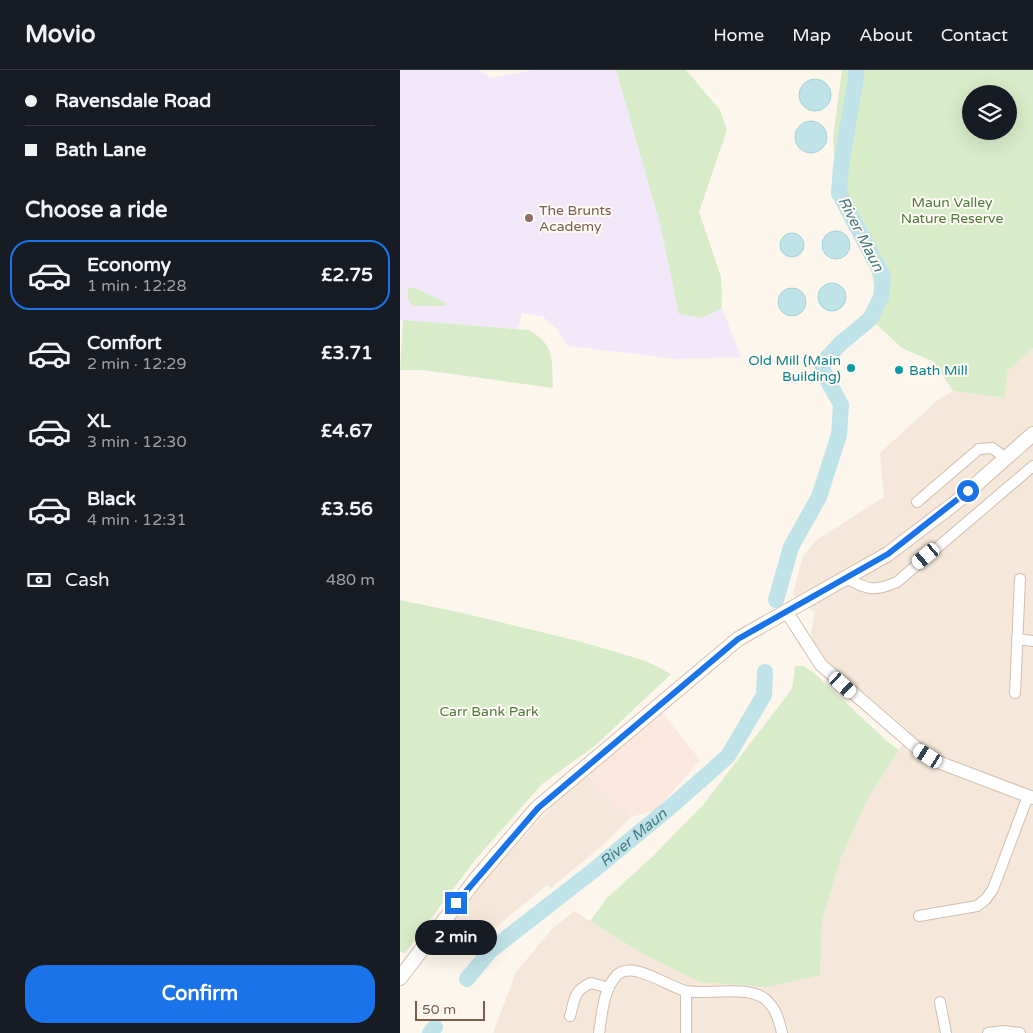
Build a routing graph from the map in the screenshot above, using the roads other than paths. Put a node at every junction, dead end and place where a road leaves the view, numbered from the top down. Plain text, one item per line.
1 (1033, 434) edge
2 (1006, 458) junction
3 (1033, 466) edge
4 (917, 502) dead end
5 (846, 578) junction
6 (1020, 579) dead end
7 (786, 611) junction
8 (1017, 640) junction
9 (1033, 641) edge
10 (1014, 693) dead end
11 (1031, 797) edge
12 (919, 916) dead end
13 (400, 978) edge
14 (608, 988) junction
15 (686, 991) junction
16 (940, 1002) dead end
17 (570, 1016) dead end
18 (600, 1033) edge
19 (686, 1033) edge
20 (782, 1033) edge
21 (946, 1033) edge
22 (988, 1033) edge
23 (1020, 1033) edge

1 - 2 main road
2 - 4 street
2 - 5 main road
3 - 5 street
5 - 7 main road
6 - 8 street
7 - 11 street
7 - 13 main road
8 - 9 street
8 - 10 street
11 - 12 street
14 - 15 street
14 - 17 street
14 - 18 street
15 - 19 street
15 - 20 street
16 - 21 street
22 - 23 street

